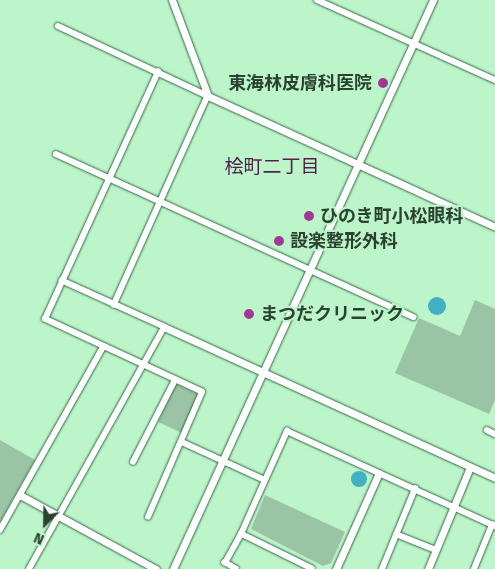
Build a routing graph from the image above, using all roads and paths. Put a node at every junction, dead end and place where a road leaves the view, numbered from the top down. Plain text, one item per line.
1 (172, 0) edge
2 (316, 0) edge
3 (433, 0) edge
4 (58, 26) dead end
5 (413, 44) junction
6 (158, 72) junction
7 (495, 80) edge
8 (208, 96) junction
9 (56, 154) dead end
10 (357, 164) junction
11 (109, 179) junction
12 (160, 202) junction
13 (495, 227) edge
14 (309, 269) junction
15 (62, 281) junction
16 (114, 305) junction
17 (414, 316) dead end
18 (164, 327) junction
19 (103, 347) junction
20 (143, 366) junction
21 (263, 372) junction
22 (175, 380) junction
23 (487, 430) dead end
24 (495, 434) edge
25 (182, 442) junction
26 (222, 461) junction
27 (133, 462) dead end
28 (470, 467) junction
29 (379, 473) junction
30 (495, 478) edge
31 (263, 479) junction
32 (415, 489) junction
33 (20, 495) junction
34 (453, 506) junction
35 (60, 517) junction
36 (148, 517) dead end
37 (494, 525) edge
38 (0, 530) edge
39 (241, 534) junction
40 (396, 534) junction
41 (436, 550) junction
42 (301, 566) edge
43 (29, 569) edge
44 (156, 569) edge
45 (173, 569) edge
46 (236, 569) edge
47 (312, 569) edge
48 (336, 569) edge
49 (382, 569) edge
50 (428, 569) edge
51 (474, 569) edge

1 - 8 street
2 - 5 street
3 - 5 street
4 - 6 street
5 - 7 street
5 - 10 street
6 - 8 street
6 - 11 street
8 - 10 street
8 - 12 street
9 - 11 street
10 - 13 street
10 - 14 street
11 - 12 street
11 - 15 street
12 - 14 street
12 - 16 street
14 - 17 street
14 - 21 street
15 - 16 street
15 - 19 street
16 - 18 street
18 - 20 street
18 - 21 street
19 - 20 street
19 - 33 street
20 - 22 street
20 - 35 street
21 - 26 street
21 - 28 street
22 - 25 street
22 - 27 street
23 - 24 street
25 - 26 street
25 - 36 street
26 - 31 street
26 - 45 street
28 - 30 street
28 - 34 street
29 - 31 street
29 - 32 street
29 - 48 street
31 - 39 street
32 - 34 street
32 - 40 street
33 - 35 street
33 - 38 street
34 - 37 street
34 - 41 street
35 - 43 street
35 - 44 street
37 - 51 street
39 - 42 street
39 - 46 street
40 - 41 street
40 - 49 street
41 - 50 street
42 - 47 street

